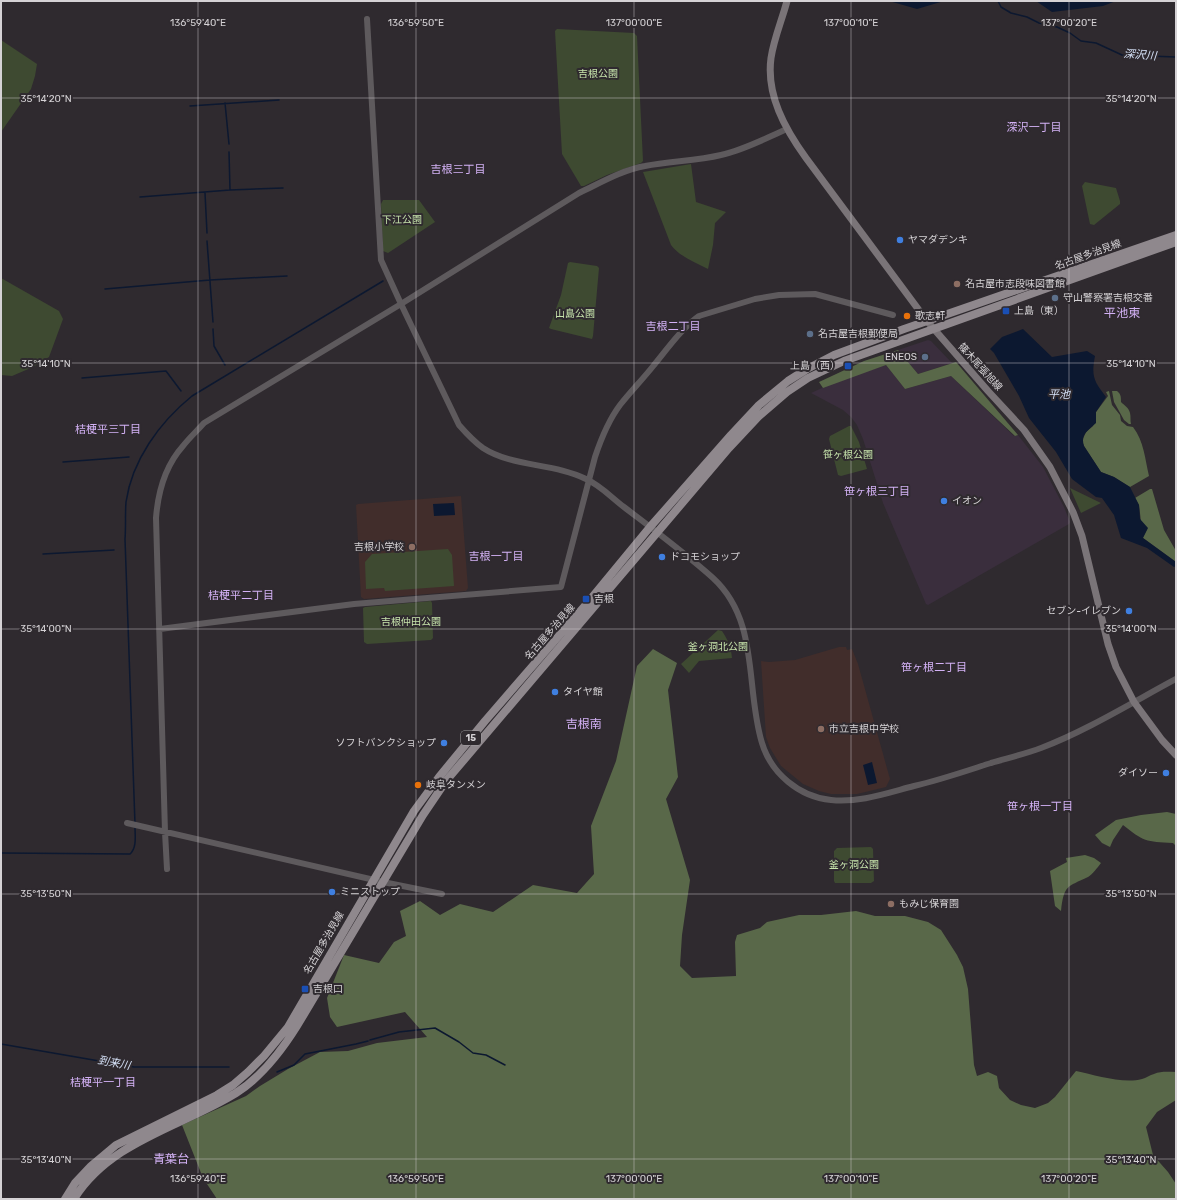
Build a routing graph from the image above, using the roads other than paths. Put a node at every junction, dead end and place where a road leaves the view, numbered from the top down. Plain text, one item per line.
1 (787, 1) edge
2 (367, 18) dead end
3 (787, 129) junction
4 (1176, 235) edge
5 (1176, 242) edge
6 (401, 304) junction
7 (893, 315) dead end
8 (927, 321) junction
9 (933, 329) junction
10 (589, 480) junction
11 (654, 530) junction
12 (160, 629) junction
13 (1176, 679) edge
14 (1134, 702) junction
15 (1176, 755) edge
16 (132, 824) dead end
17 (165, 832) junction
18 (167, 869) dead end
19 (374, 879) junction
20 (383, 882) junction
21 (442, 894) dead end
22 (65, 1199) edge
23 (74, 1199) edge

1 - 3 main road, 篠木尾張旭線
2 - 6 street
3 - 6 street
3 - 8 main road, 篠木尾張旭線
4 - 8 main road, 名古屋多治見線 / 15
5 - 9 main road, 名古屋多治見線 / 15
6 - 10 street
6 - 12 street
7 - 10 street
8 - 9 main road, 篠木尾張旭線
8 - 11 main road, 名古屋多治見線 / 15
9 - 11 main road, 名古屋多治見線 / 15
9 - 14 main road, 篠木尾張旭線
10 - 11 street
10 - 12 street
11 - 14 street
11 - 19 main road, 名古屋多治見線 / 15
11 - 20 main road, 名古屋多治見線 / 15
12 - 17 street
13 - 14 street
14 - 15 main road, 篠木尾張旭線
16 - 17 street
17 - 18 street
17 - 19 street
19 - 20 street
19 - 22 main road, 名古屋多治見線 / 15
20 - 21 street
20 - 23 main road, 名古屋多治見線 / 15

